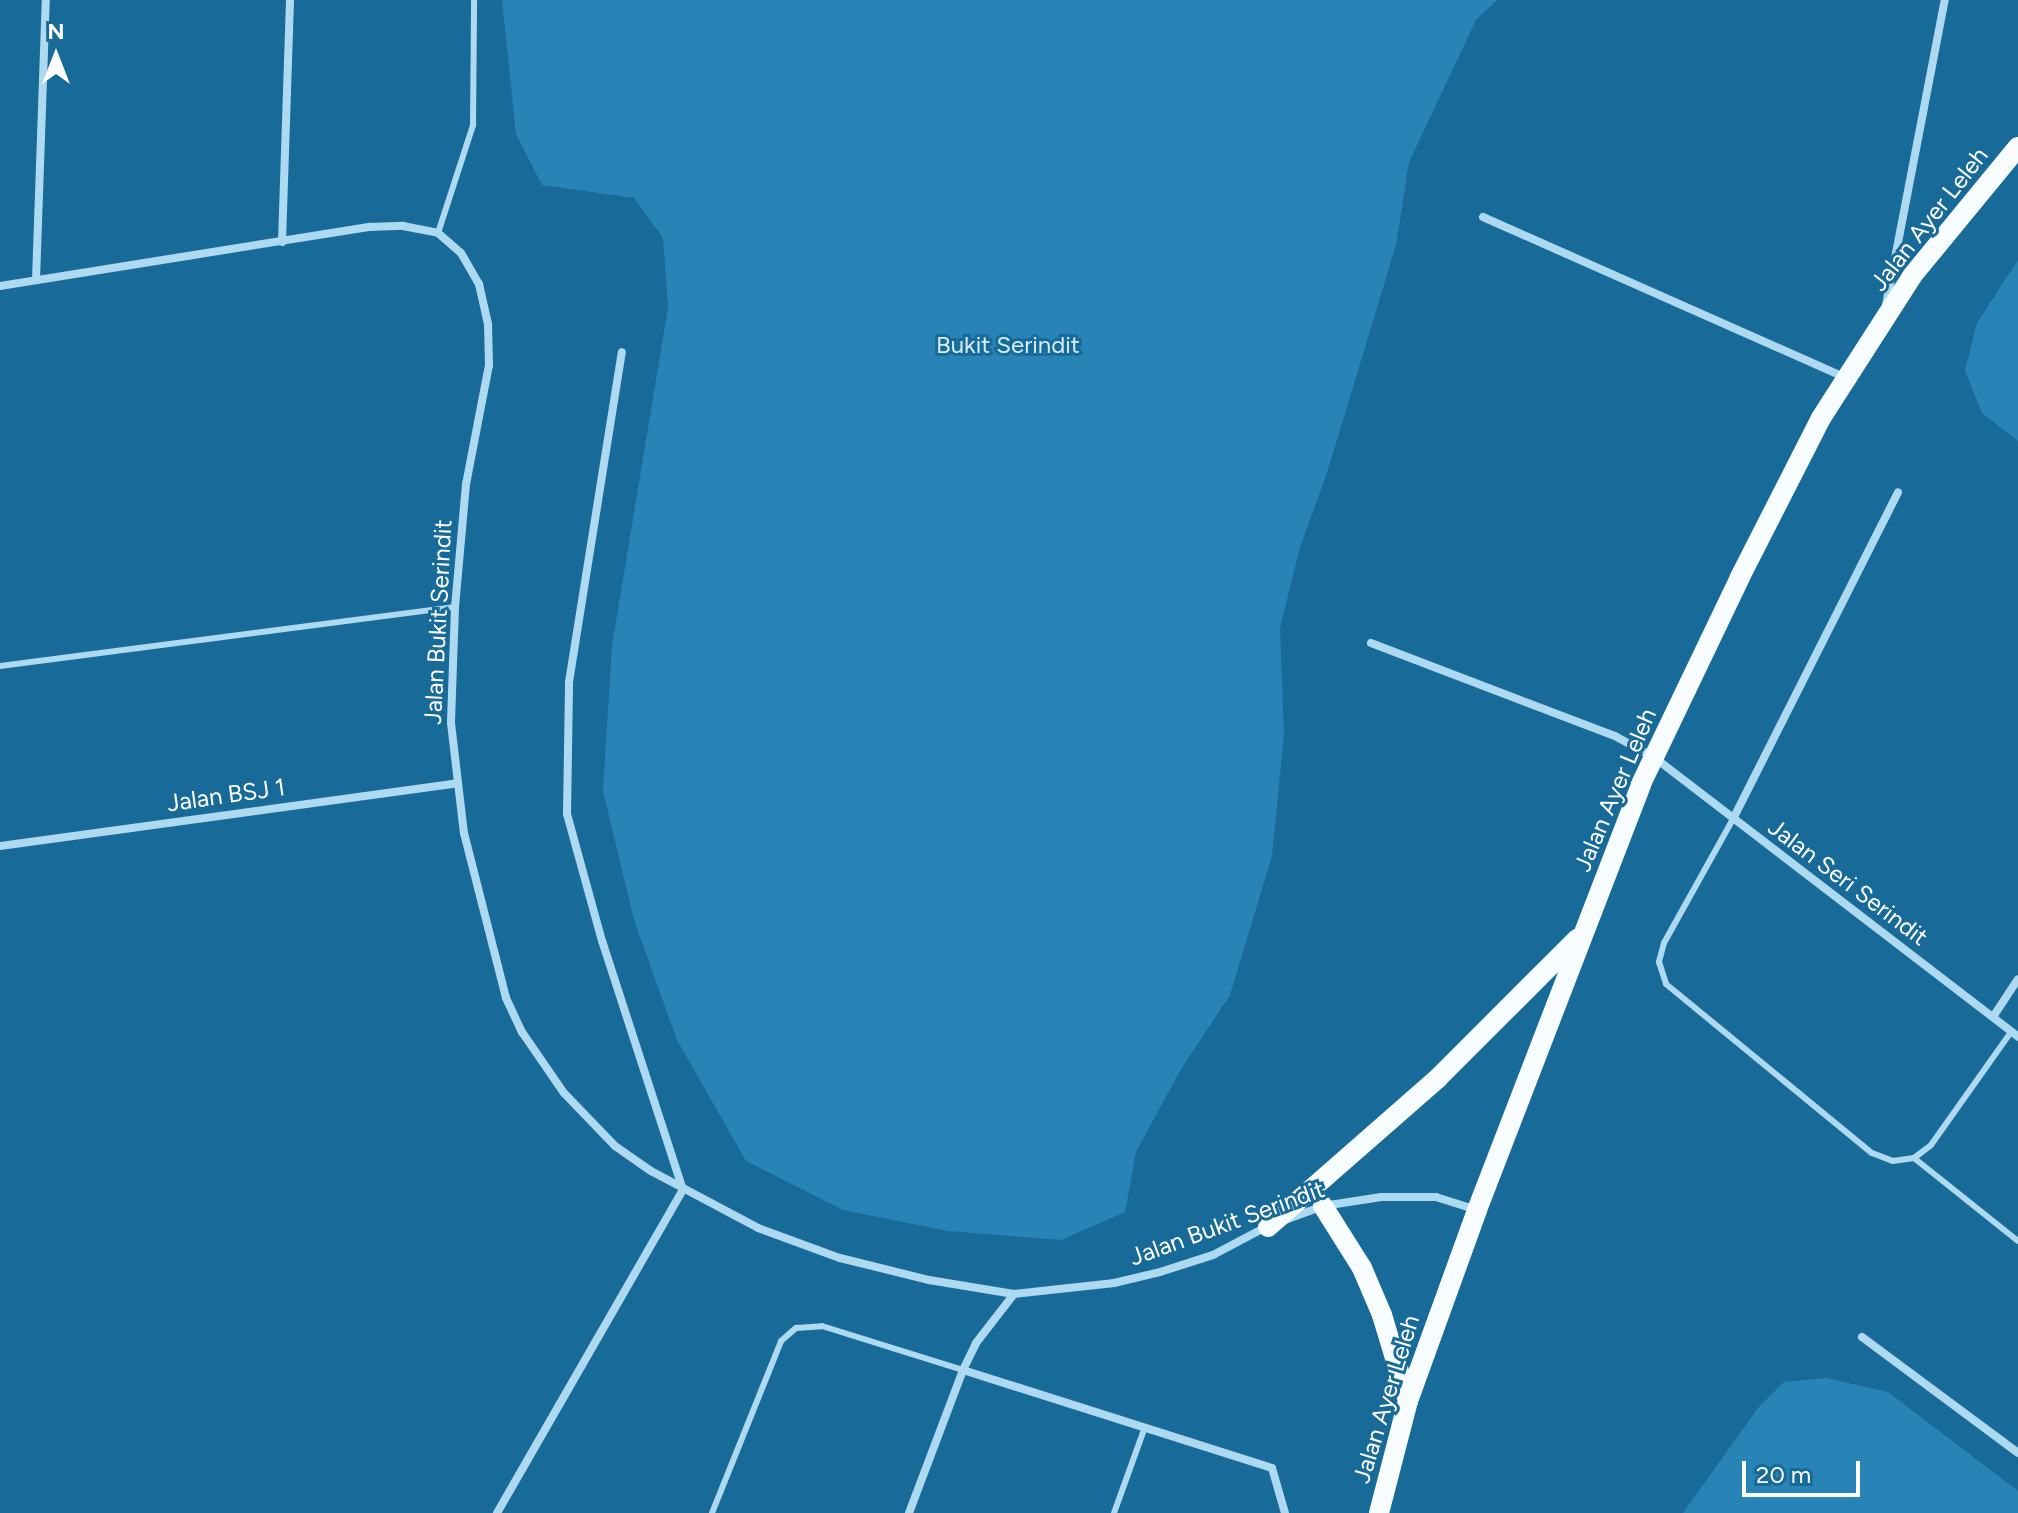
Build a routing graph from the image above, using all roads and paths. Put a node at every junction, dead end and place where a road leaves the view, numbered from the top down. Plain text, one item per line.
1 (46, 0) edge
2 (290, 0) edge
3 (474, 0) edge
4 (1945, 0) edge
5 (2018, 147) edge
6 (1483, 217) dead end
7 (438, 233) junction
8 (282, 242) junction
9 (36, 280) junction
10 (0, 286) edge
11 (1883, 322) junction
12 (622, 352) dead end
13 (1847, 378) junction
14 (1898, 492) dead end
15 (455, 607) junction
16 (1371, 643) dead end
17 (0, 666) edge
18 (1655, 758) junction
19 (458, 783) junction
20 (1733, 819) junction
21 (0, 846) edge
22 (1585, 930) junction
23 (2018, 979) edge
24 (1993, 1017) junction
25 (2015, 1034) edge
26 (1914, 1158) junction
27 (683, 1190) junction
28 (1323, 1206) junction
29 (1477, 1210) junction
30 (1268, 1227) junction
31 (2018, 1241) edge
32 (1014, 1294) junction
33 (1862, 1337) dead end
34 (963, 1370) junction
35 (1408, 1401) junction
36 (1145, 1427) junction
37 (2018, 1453) edge
38 (497, 1513) edge
39 (712, 1513) edge
40 (909, 1513) edge
41 (1114, 1513) edge
42 (1285, 1513) edge
43 (1379, 1513) edge

1 - 9 street
2 - 8 street
3 - 7 lane
4 - 11 street
5 - 11 main road, Jalan Ayer Leleh
6 - 13 street
7 - 8 street
7 - 15 street, Jalan Bukit Serindit
8 - 9 street
9 - 10 street
11 - 13 main road, Jalan Ayer Leleh
12 - 27 street
13 - 18 main road, Jalan Ayer Leleh
14 - 20 street
15 - 17 lane
15 - 19 street, Jalan Bukit Serindit
16 - 18 street, Jalan Seri Serindit
18 - 20 street, Jalan Seri Serindit
18 - 22 main road, Jalan Ayer Leleh
19 - 21 street, Jalan BSJ 1
19 - 27 street, Jalan Bukit Serindit
20 - 24 street, Jalan Seri Serindit
20 - 26 lane
22 - 29 main road, Jalan Ayer Leleh
22 - 30 main road
23 - 24 street
24 - 25 street, Jalan Seri Serindit
25 - 26 lane
26 - 31 lane
27 - 32 street, Jalan Bukit Serindit
27 - 38 street
28 - 29 street, Jalan Bukit Serindit
28 - 30 street, Jalan Bukit Serindit
28 - 35 main road
29 - 35 main road, Jalan Ayer Leleh
30 - 32 street, Jalan Bukit Serindit
32 - 34 street
33 - 37 street
34 - 36 street
34 - 39 lane
34 - 40 street
35 - 43 main road, Jalan Ayer Leleh
36 - 41 lane
36 - 42 street

